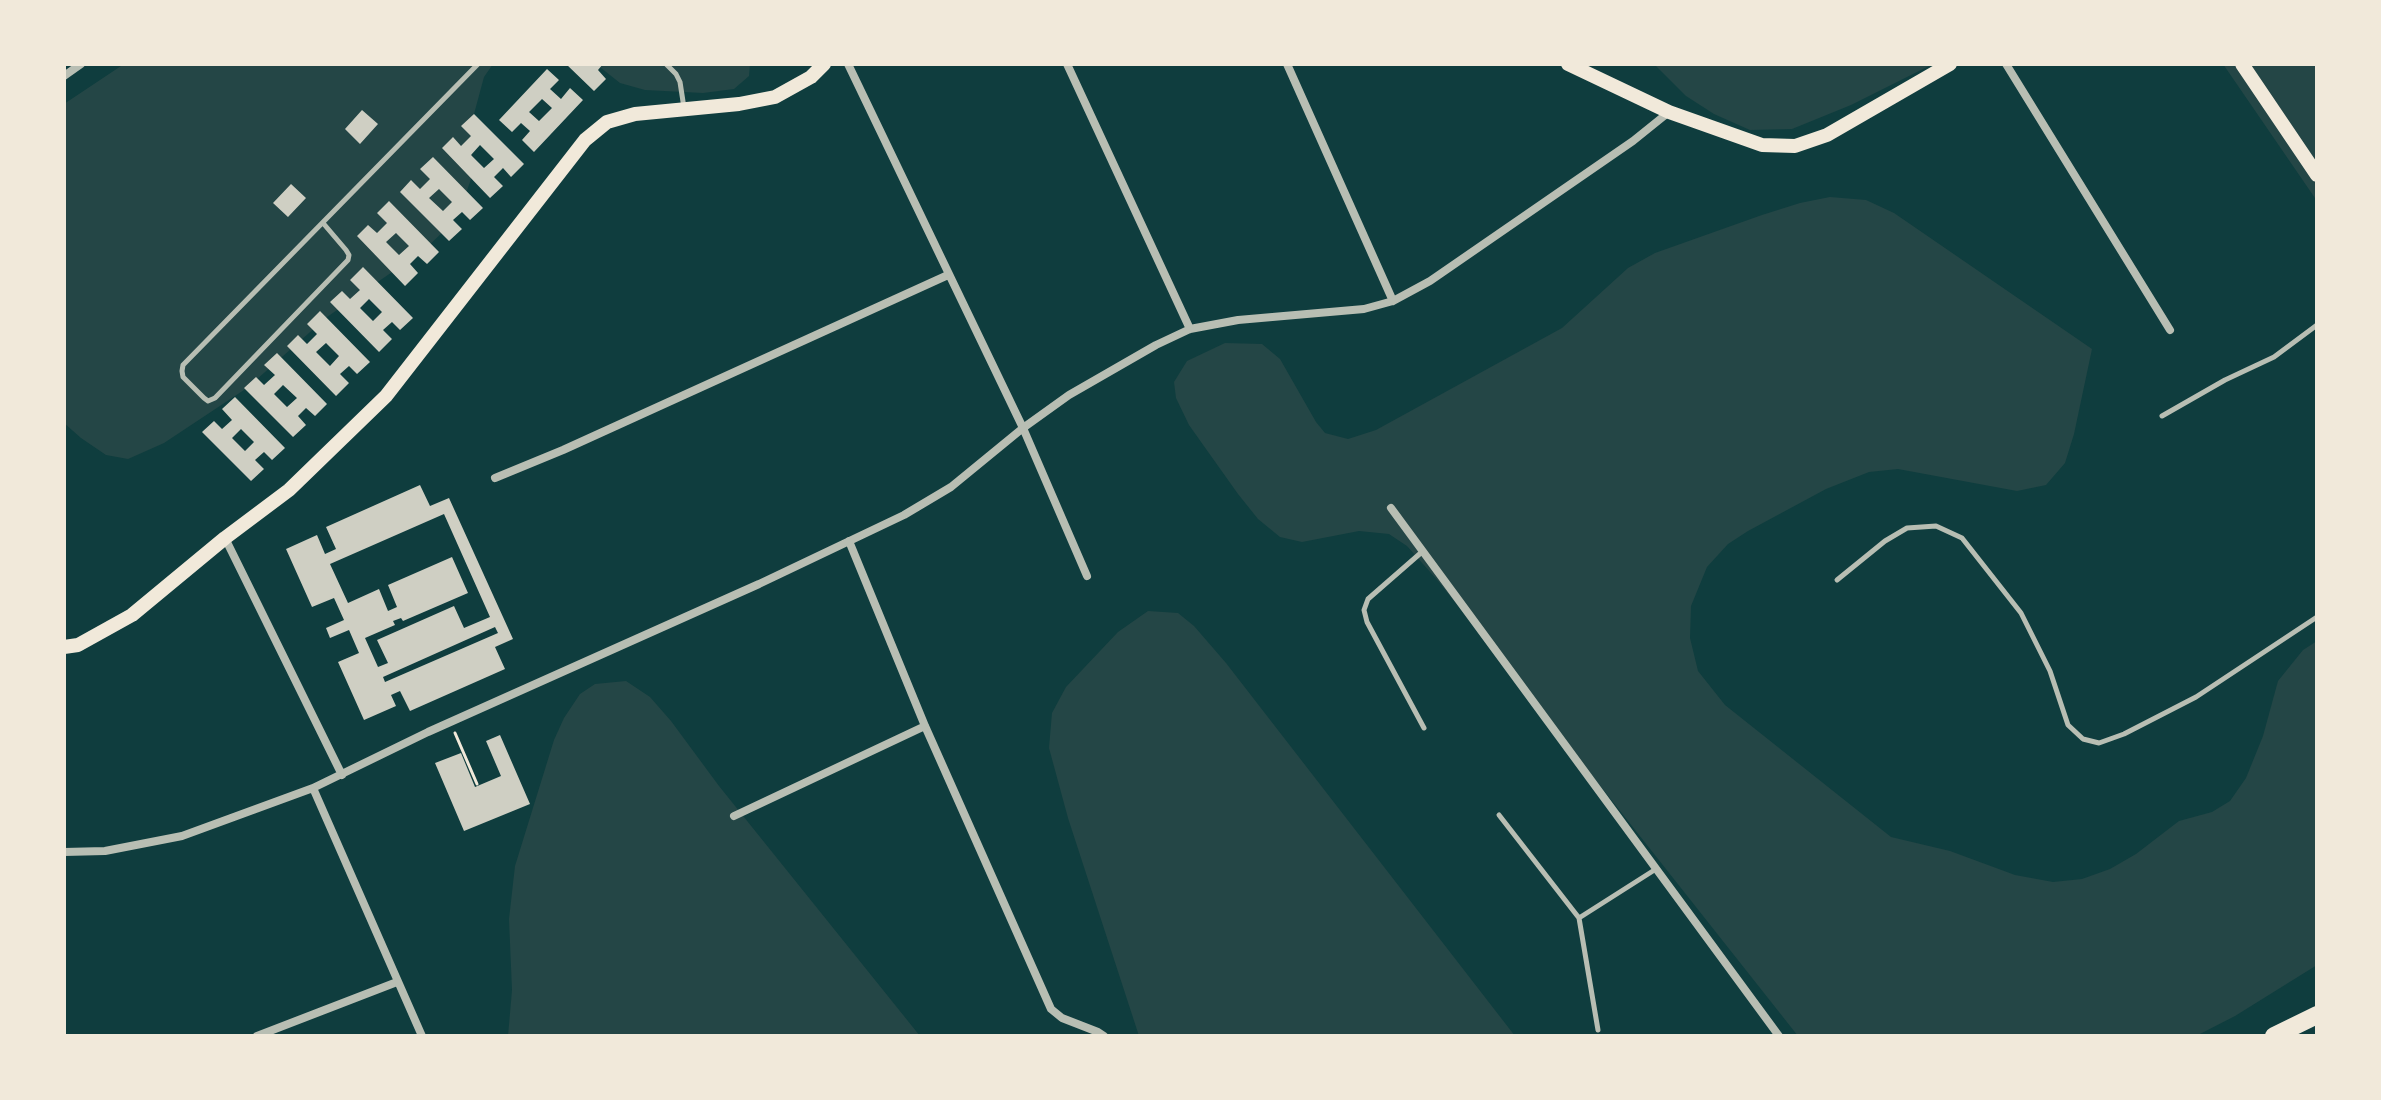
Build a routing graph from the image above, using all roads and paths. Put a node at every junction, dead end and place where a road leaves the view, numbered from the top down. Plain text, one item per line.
1 (81, 64) edge
2 (478, 64) edge
3 (666, 64) edge
4 (824, 64) edge
5 (848, 64) edge
6 (1067, 64) edge
7 (1287, 64) edge
8 (1568, 64) edge
9 (1950, 64) edge
10 (2006, 64) edge
11 (2242, 64) edge
12 (64, 76) edge
13 (685, 109) junction
14 (1669, 112) junction
15 (2317, 175) edge
16 (323, 223) junction
17 (948, 275) junction
18 (1393, 301) junction
19 (2317, 325) edge
20 (1190, 329) junction
21 (2170, 330) dead end
22 (2162, 416) dead end
23 (1023, 428) junction
24 (495, 478) dead end
25 (1391, 508) dead end
26 (225, 538) junction
27 (849, 541) junction
28 (1423, 551) junction
29 (1087, 576) dead end
30 (1837, 580) dead end
31 (2317, 617) edge
32 (64, 647) edge
33 (451, 722) junction
34 (925, 726) junction
35 (1424, 728) dead end
36 (342, 775) junction
37 (477, 784) dead end
38 (313, 788) junction
39 (1499, 815) dead end
40 (734, 816) dead end
41 (64, 852) edge
42 (1656, 869) junction
43 (1579, 918) junction
44 (397, 982) junction
45 (2317, 1015) edge
46 (1598, 1030) dead end
47 (257, 1036) edge
48 (422, 1036) edge
49 (1104, 1036) edge
50 (1779, 1036) edge
51 (2274, 1036) edge

1 - 12 street
2 - 16 lane
3 - 13 lane
4 - 13 main road
5 - 17 street
6 - 20 street
7 - 18 street
8 - 14 main road
9 - 14 main road
10 - 21 street
11 - 15 main road
13 - 26 main road
14 - 18 street
16 - 16 lane
17 - 23 street
17 - 24 street
18 - 20 street
19 - 22 lane
20 - 23 street
23 - 27 street
23 - 29 street
25 - 28 street
26 - 32 main road
26 - 36 street
27 - 33 street
27 - 34 street
28 - 35 lane
28 - 42 street
30 - 31 lane
33 - 36 street
33 - 37 path
34 - 40 street
34 - 49 street
36 - 38 street
38 - 41 street
38 - 44 street
39 - 43 lane
42 - 43 lane
42 - 50 street
43 - 46 lane
44 - 47 street
44 - 48 street
45 - 51 highway

